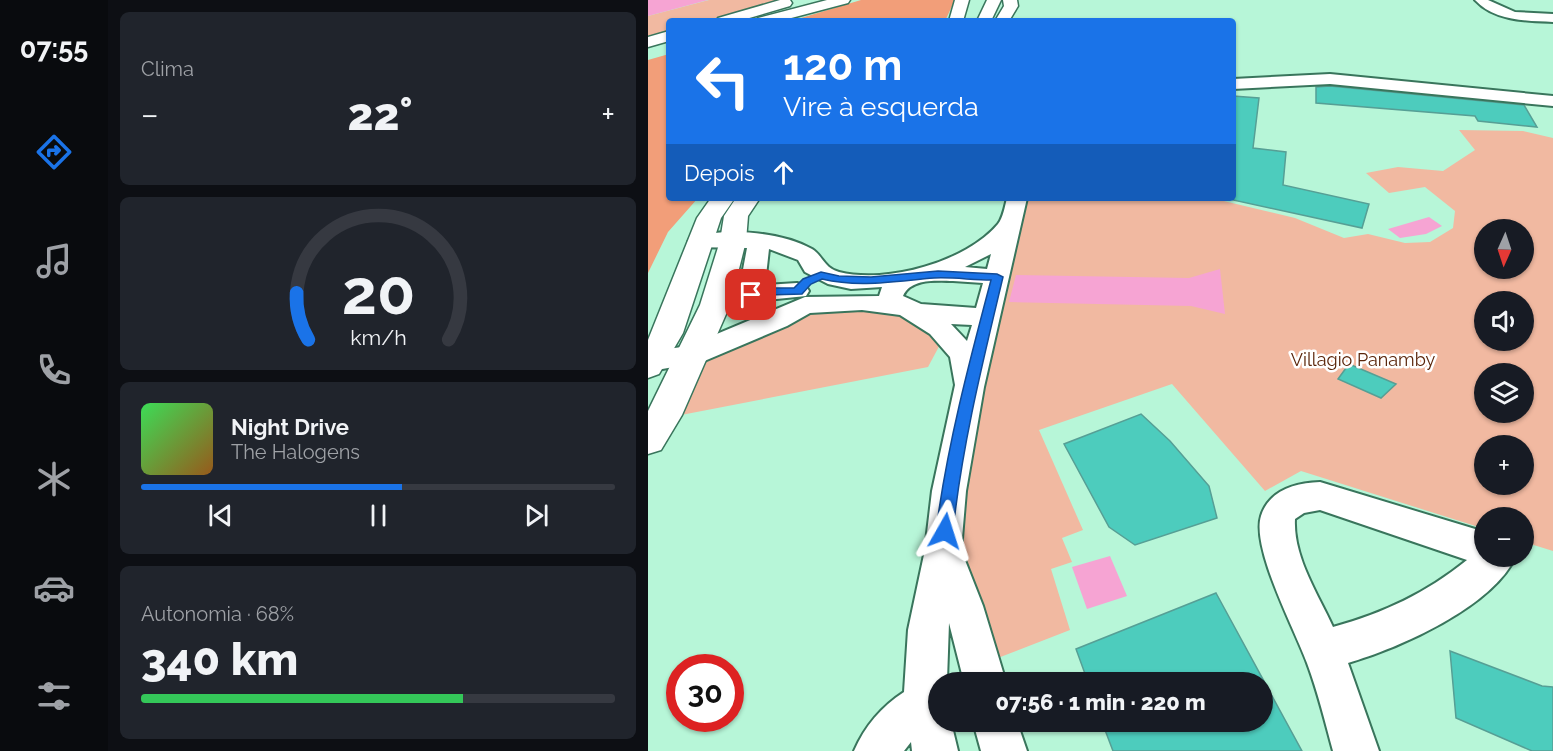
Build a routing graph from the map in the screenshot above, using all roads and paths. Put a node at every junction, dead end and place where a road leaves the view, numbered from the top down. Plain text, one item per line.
1 (794, 0) edge
2 (819, 0) edge
3 (843, 0) edge
4 (962, 0) edge
5 (1010, 0) edge
6 (1481, 0) edge
7 (733, 18) edge
8 (756, 18) edge
9 (774, 18) edge
10 (957, 18) edge
11 (1004, 18) edge
12 (1553, 18) edge
13 (1236, 84) edge
14 (1553, 101) edge
15 (720, 201) edge
16 (746, 201) edge
17 (1014, 210) edge
18 (746, 241) junction
19 (699, 242) junction
20 (816, 272) junction
21 (916, 276) junction
22 (997, 277) junction
23 (866, 292) junction
24 (751, 295) junction
25 (795, 296) junction
26 (715, 305) junction
27 (903, 309) junction
28 (986, 317) junction
29 (692, 355) junction
30 (650, 364) edge
31 (969, 387) junction
32 (648, 440) edge
33 (1474, 545) edge
34 (943, 550) junction
35 (1486, 567) edge
36 (1322, 650) junction
37 (930, 672) edge
38 (981, 672) edge
39 (928, 703) edge
40 (934, 732) edge
41 (998, 732) edge
42 (877, 751) edge
43 (935, 751) edge
44 (1004, 751) edge
45 (1356, 751) edge

1 - 7 main road
2 - 8 main road
3 - 9 main road
4 - 10 main road
5 - 11 main road
6 - 12 street
13 - 14 street
15 - 19 main road
16 - 18 main road
17 - 21 street
17 - 22 street
18 - 19 street
18 - 20 street
18 - 24 street
18 - 26 main road
19 - 30 main road
20 - 23 street
20 - 25 street
21 - 22 street
21 - 23 street
21 - 27 street
22 - 28 street
23 - 25 street
23 - 27 street
24 - 25 street
24 - 26 street
25 - 29 street
26 - 29 main road
27 - 28 street
27 - 31 street
28 - 31 street
29 - 30 street
29 - 32 main road
31 - 34 street
33 - 36 street
34 - 37 street
34 - 38 street
35 - 36 street
36 - 45 street
39 - 42 street
40 - 43 street
41 - 44 street

